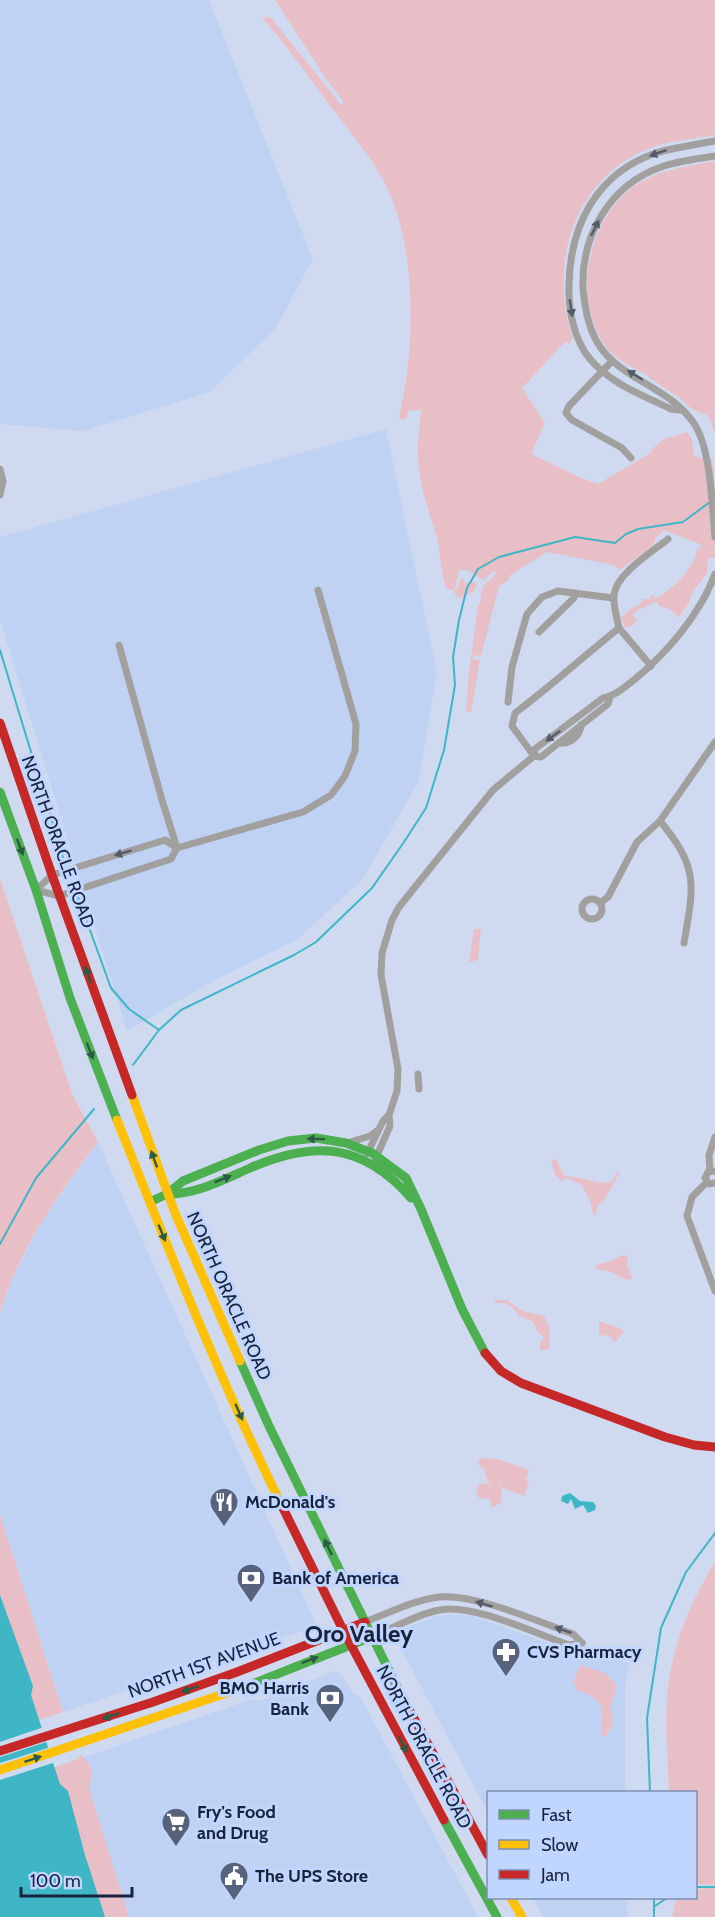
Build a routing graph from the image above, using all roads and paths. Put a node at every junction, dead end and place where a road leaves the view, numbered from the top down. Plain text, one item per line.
1 (715, 141) edge
2 (715, 156) edge
3 (612, 361) junction
4 (602, 371) junction
5 (681, 410) junction
6 (632, 458) dead end
7 (0, 469) edge
8 (0, 495) edge
9 (715, 537) edge
10 (668, 539) dead end
11 (715, 574) edge
12 (712, 589) edge
13 (318, 590) dead end
14 (575, 593) junction
15 (613, 598) junction
16 (619, 628) junction
17 (539, 632) dead end
18 (119, 645) dead end
19 (651, 666) junction
20 (610, 697) junction
21 (508, 702) dead end
22 (0, 723) edge
23 (715, 742) edge
24 (534, 756) junction
25 (0, 792) edge
26 (660, 821) junction
27 (177, 848) junction
28 (51, 875) junction
29 (36, 890) junction
30 (59, 896) junction
31 (600, 903) dead end
32 (684, 943) dead end
33 (418, 1074) dead end
34 (418, 1089) dead end
35 (389, 1115) junction
36 (380, 1129) junction
37 (715, 1137) edge
38 (346, 1143) junction
39 (370, 1158) junction
40 (713, 1171) edge
41 (711, 1183) edge
42 (167, 1194) junction
43 (150, 1202) junction
44 (715, 1291) edge
45 (715, 1447) edge
46 (440, 1597) junction
47 (442, 1609) junction
48 (365, 1622) junction
49 (343, 1630) junction
50 (371, 1637) junction
51 (351, 1645) junction
52 (0, 1751) edge
53 (0, 1770) edge
54 (487, 1851) edge
55 (487, 1899) edge
56 (487, 1899) edge
57 (512, 1899) edge
58 (497, 1917) edge
59 (522, 1917) edge

1 -> 4 street
3 -> 2 street
3 - 4 street
5 -> 3 street
4 - 5 street
4 - 6 street
5 - 9 street
7 - 8 street
10 - 15 street
11 - 12 street
12 - 19 street
13 - 27 street
14 - 15 street
14 - 17 street
14 - 21 street
15 - 16 street
16 - 19 street
16 - 24 street
18 - 27 street
19 - 20 street
20 -> 24 street
20 - 24 street
22 - 28 main road, NORTH ORACLE ROAD
23 - 26 street
24 - 35 street
25 -> 29 main road, NORTH ORACLE ROAD
26 - 31 street
26 - 32 street
27 -> 28 street
27 - 30 street
28 - 29 street
28 - 30 main road, NORTH ORACLE ROAD
29 - 30 street
29 -> 43 main road, NORTH ORACLE ROAD
42 -> 30 main road, NORTH ORACLE ROAD
33 - 34 street
35 - 36 street
35 - 39 street
36 - 38 street
36 - 39 street
37 - 40 street
38 - 39 main road
38 -> 42 main road
42 -> 39 main road
39 - 45 main road
40 - 41 street
41 - 44 street
42 - 43 main road
48 -> 42 main road, NORTH ORACLE ROAD
43 -> 49 main road, NORTH ORACLE ROAD
46 - 47 street
47 -> 46 street, NORTH 1ST AVENUE
46 - 48 street, NORTH 1ST AVENUE
47 - 50 street, NORTH 1ST AVENUE
48 - 49 main road, NORTH 1ST AVENUE
48 - 50 main road, NORTH ORACLE ROAD
49 - 51 main road, NORTH ORACLE ROAD
49 -> 52 main road, NORTH 1ST AVENUE
50 - 51 main road, NORTH 1ST AVENUE
50 - 54 main road, NORTH ORACLE ROAD
53 -> 51 main road, NORTH 1ST AVENUE
51 -> 55 main road, NORTH ORACLE ROAD
56 -> 58 main road, NORTH ORACLE ROAD
57 - 59 main road

